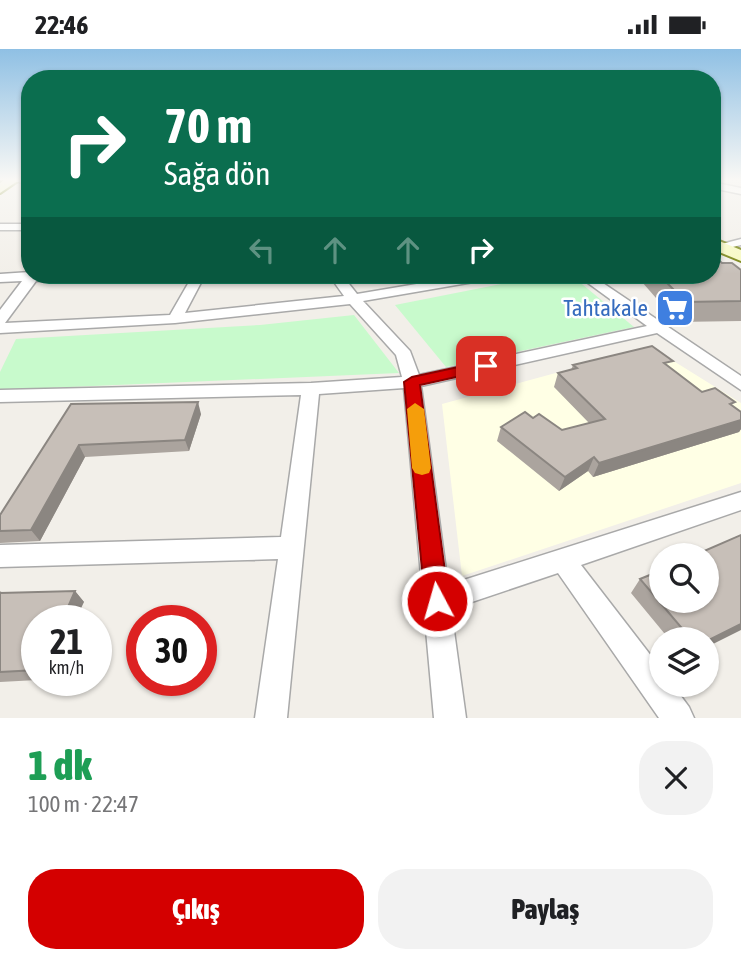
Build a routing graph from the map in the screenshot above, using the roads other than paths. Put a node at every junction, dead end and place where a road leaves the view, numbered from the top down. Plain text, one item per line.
1 (0, 227) edge
2 (21, 227) edge
3 (21, 277) edge
4 (0, 278) edge
5 (27, 284) edge
6 (194, 284) edge
7 (342, 284) edge
8 (439, 284) edge
9 (596, 284) edge
10 (353, 299) junction
11 (175, 319) junction
12 (0, 320) edge
13 (0, 328) edge
14 (659, 328) junction
15 (738, 381) edge
16 (412, 382) junction
17 (311, 389) junction
18 (0, 396) edge
19 (741, 501) edge
20 (292, 548) junction
21 (0, 556) edge
22 (563, 560) junction
23 (437, 601) junction
24 (271, 718) edge
25 (450, 718) edge
26 (677, 718) edge

1 - 2 street
3 - 4 street
5 - 12 street
6 - 11 street
7 - 10 street
8 - 10 street
9 - 14 street
10 - 11 street
10 - 16 street
11 - 13 street
14 - 15 street
14 - 16 street
16 - 17 street
16 - 23 street
17 - 18 street
17 - 20 street
19 - 22 street
20 - 21 street
20 - 24 street
22 - 23 street
22 - 26 street
23 - 25 street

